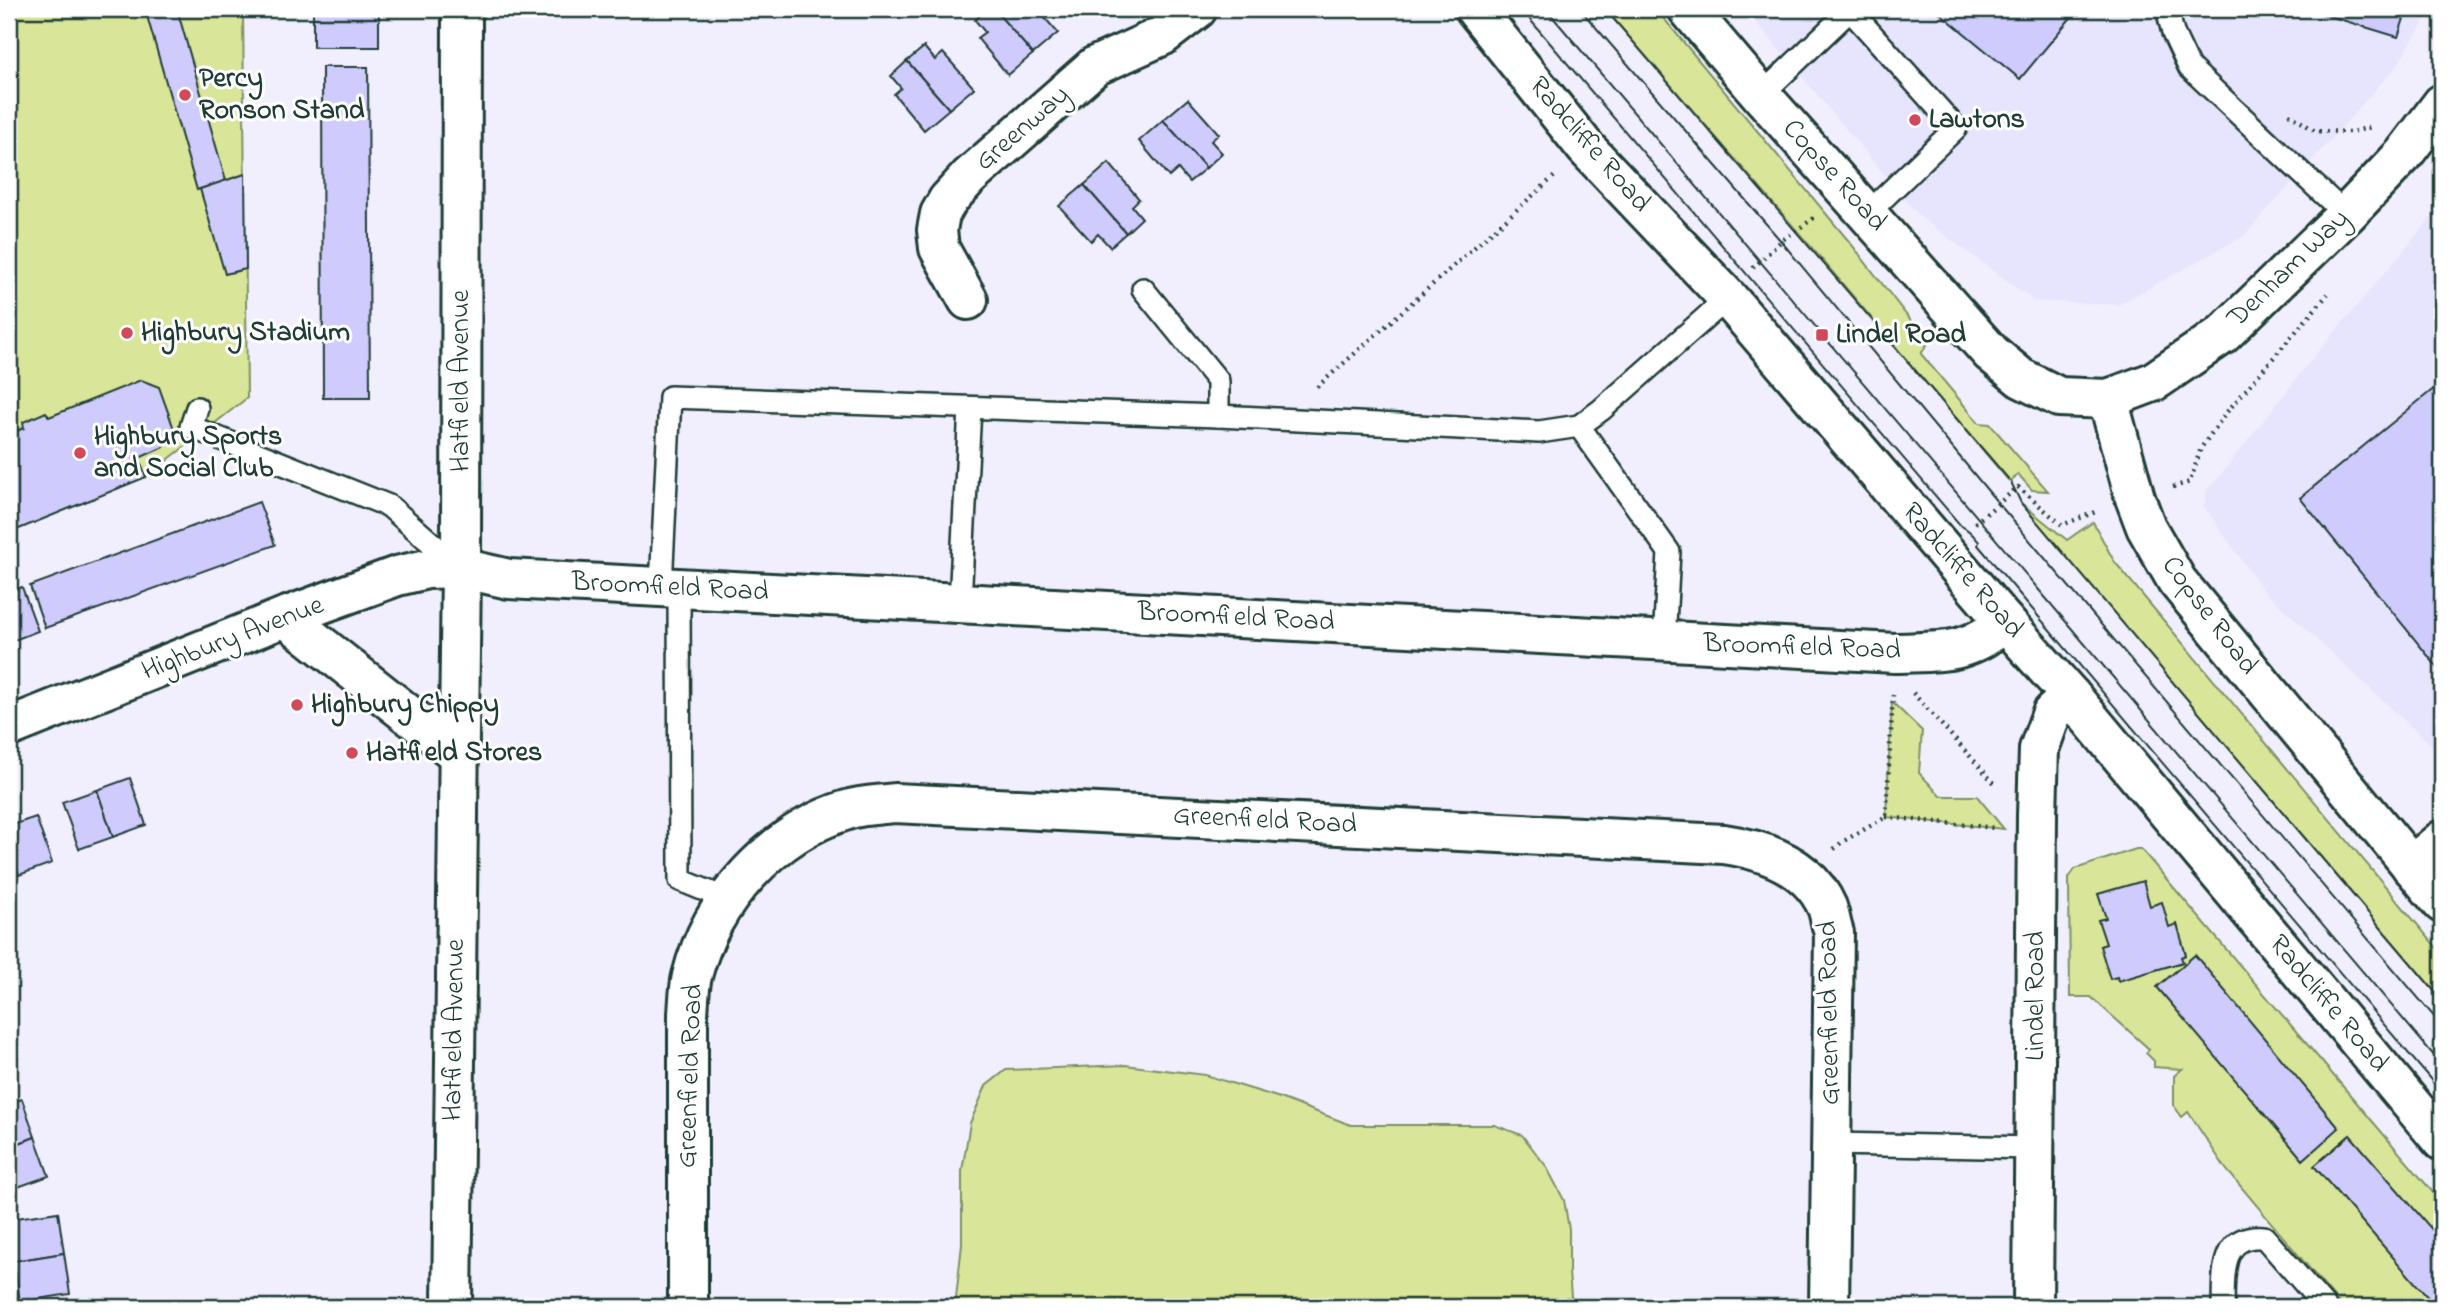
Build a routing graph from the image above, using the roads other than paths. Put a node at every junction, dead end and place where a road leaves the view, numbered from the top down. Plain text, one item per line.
1 (462, 9) edge
2 (1197, 9) edge
3 (1475, 9) edge
4 (1688, 9) edge
5 (1850, 9) edge
6 (2168, 9) edge
7 (1761, 95) junction
8 (2442, 104) edge
9 (1858, 203) junction
10 (2346, 215) junction
11 (1143, 289) dead end
12 (1728, 298) junction
13 (968, 299) dead end
14 (2108, 399) junction
15 (197, 408) dead end
16 (970, 408) junction
17 (1217, 416) junction
18 (1579, 426) junction
19 (461, 568) junction
20 (670, 588) junction
21 (960, 602) junction
22 (285, 617) junction
23 (2005, 622) junction
24 (1664, 642) junction
25 (2071, 696) junction
26 (9, 727) edge
27 (458, 754) junction
28 (2442, 840) edge
29 (2412, 866) junction
30 (729, 900) junction
31 (2442, 903) edge
32 (2442, 1140) edge
33 (1832, 1144) junction
34 (2035, 1148) junction
35 (452, 1307) edge
36 (688, 1307) edge
37 (1829, 1307) edge
38 (2033, 1307) edge
39 (2223, 1307) edge
40 (2325, 1307) edge

1 - 19 street, Hatfield Avenue
2 - 13 street, Greenway
3 - 12 street, Radcliffe Road
4 - 7 street, Copse Road
5 - 7 lane
5 - 9 lane
6 - 10 lane
7 - 9 street, Copse Road
8 - 10 street, Denham Way
9 - 14 street, Copse Road
10 - 14 street, Denham Way
11 - 17 lane
12 - 18 lane
12 - 23 street, Radcliffe Road
14 - 29 street, Copse Road
15 - 19 lane
16 - 17 lane
16 - 20 lane
16 - 21 lane
17 - 18 lane
18 - 24 lane
19 - 20 street, Broomfield Road
19 - 22 street, Highbury Avenue
19 - 27 street, Hatfield Avenue
20 - 21 street, Broomfield Road
20 - 30 lane
21 - 24 street, Broomfield Road
22 - 26 street, Highbury Avenue
22 - 27 street
23 - 24 street, Broomfield Road
23 - 25 street, Radcliffe Road
25 - 32 street, Radcliffe Road
25 - 34 street, Lindel Road
27 - 35 street, Hatfield Avenue
28 - 29 street
29 - 31 street, Copse Road
30 - 33 street, Greenfield Road
30 - 36 street, Greenfield Road
33 - 34 lane
33 - 37 street, Greenfield Road
34 - 38 street, Lindel Road
39 - 40 lane

